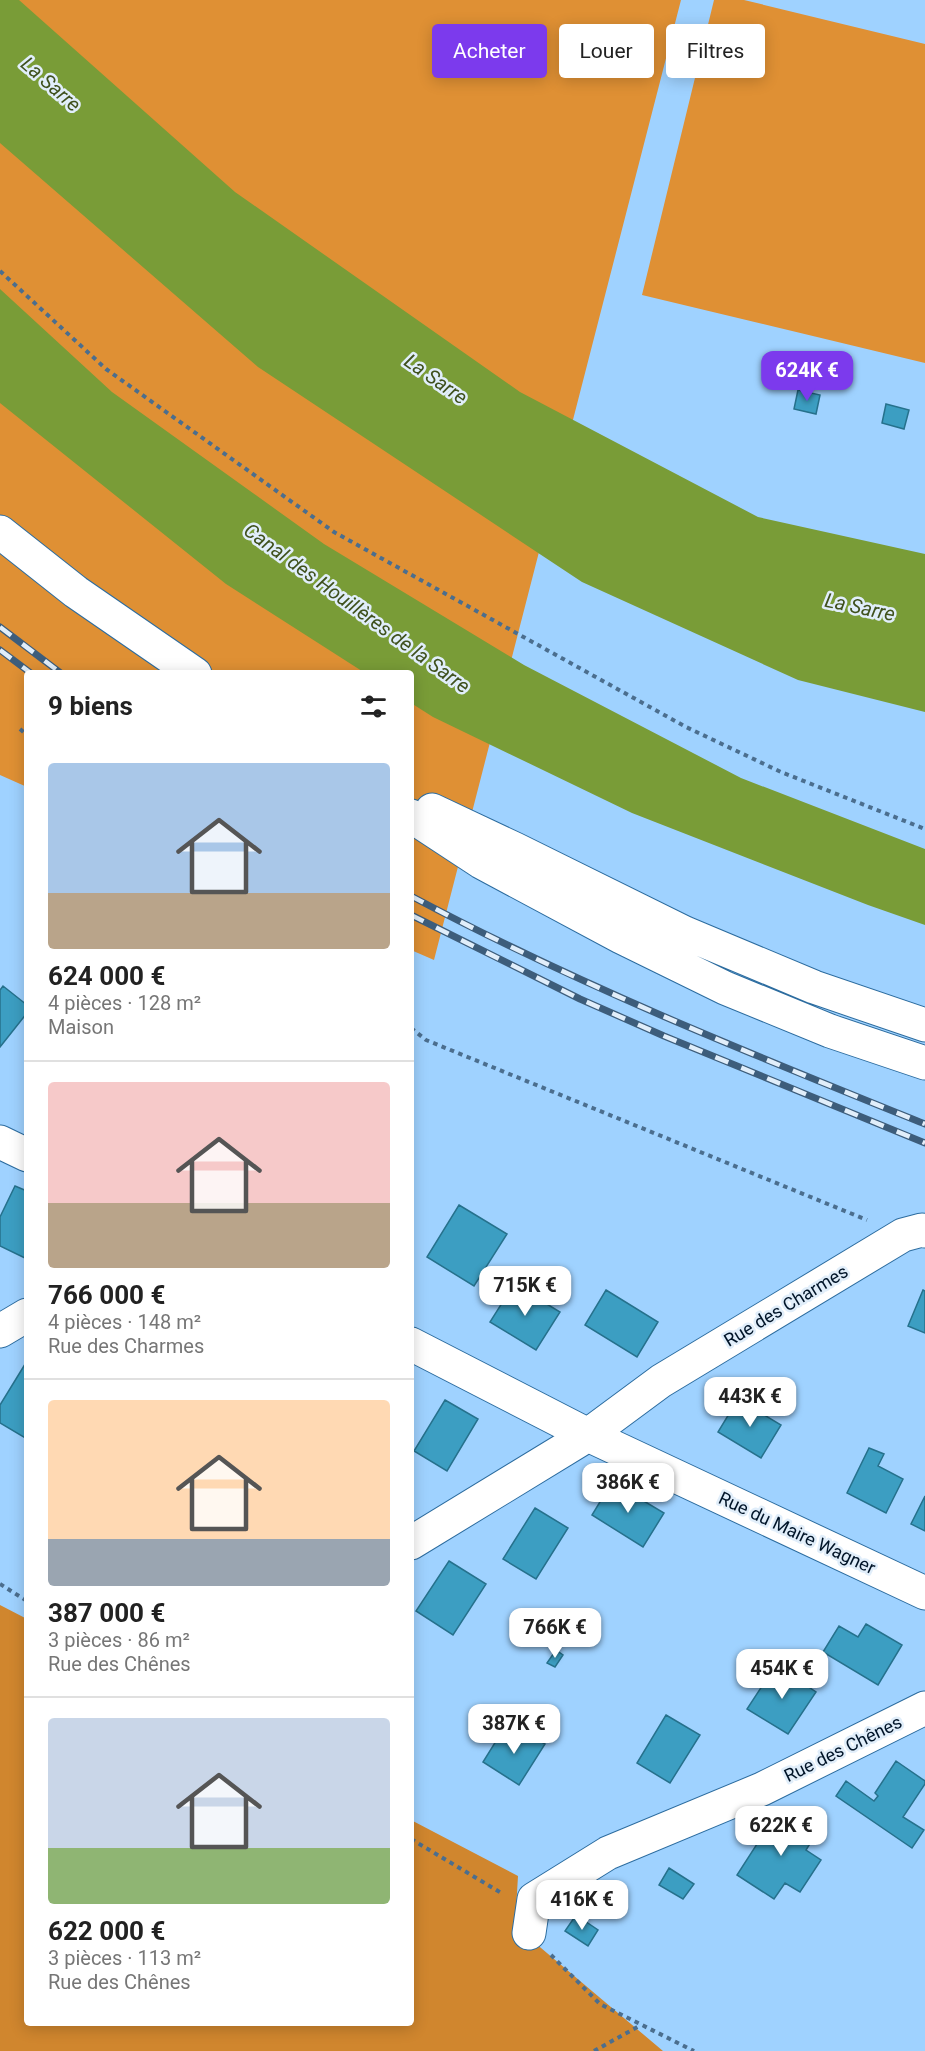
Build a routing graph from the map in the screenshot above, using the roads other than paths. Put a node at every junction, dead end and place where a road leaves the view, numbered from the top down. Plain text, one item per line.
1 (0, 532) edge
2 (189, 670) edge
3 (414, 802) edge
4 (414, 818) edge
5 (925, 1025) edge
6 (925, 1063) edge
7 (0, 1142) edge
8 (24, 1154) edge
9 (917, 1232) edge
10 (24, 1317) edge
11 (0, 1331) edge
12 (414, 1346) edge
13 (588, 1434) junction
14 (414, 1541) edge
15 (925, 1593) edge
16 (925, 1708) edge
17 (529, 1934) road end

1 - 2 street
3 - 5 street
4 - 6 street
7 - 8 street
9 - 13 street, Rue des Charmes
10 - 11 street
12 - 13 street, Rue du Maire Wagner
13 - 14 street, Rue des Charmes
13 - 15 street, Rue du Maire Wagner
16 - 17 street, Rue des Chênes

